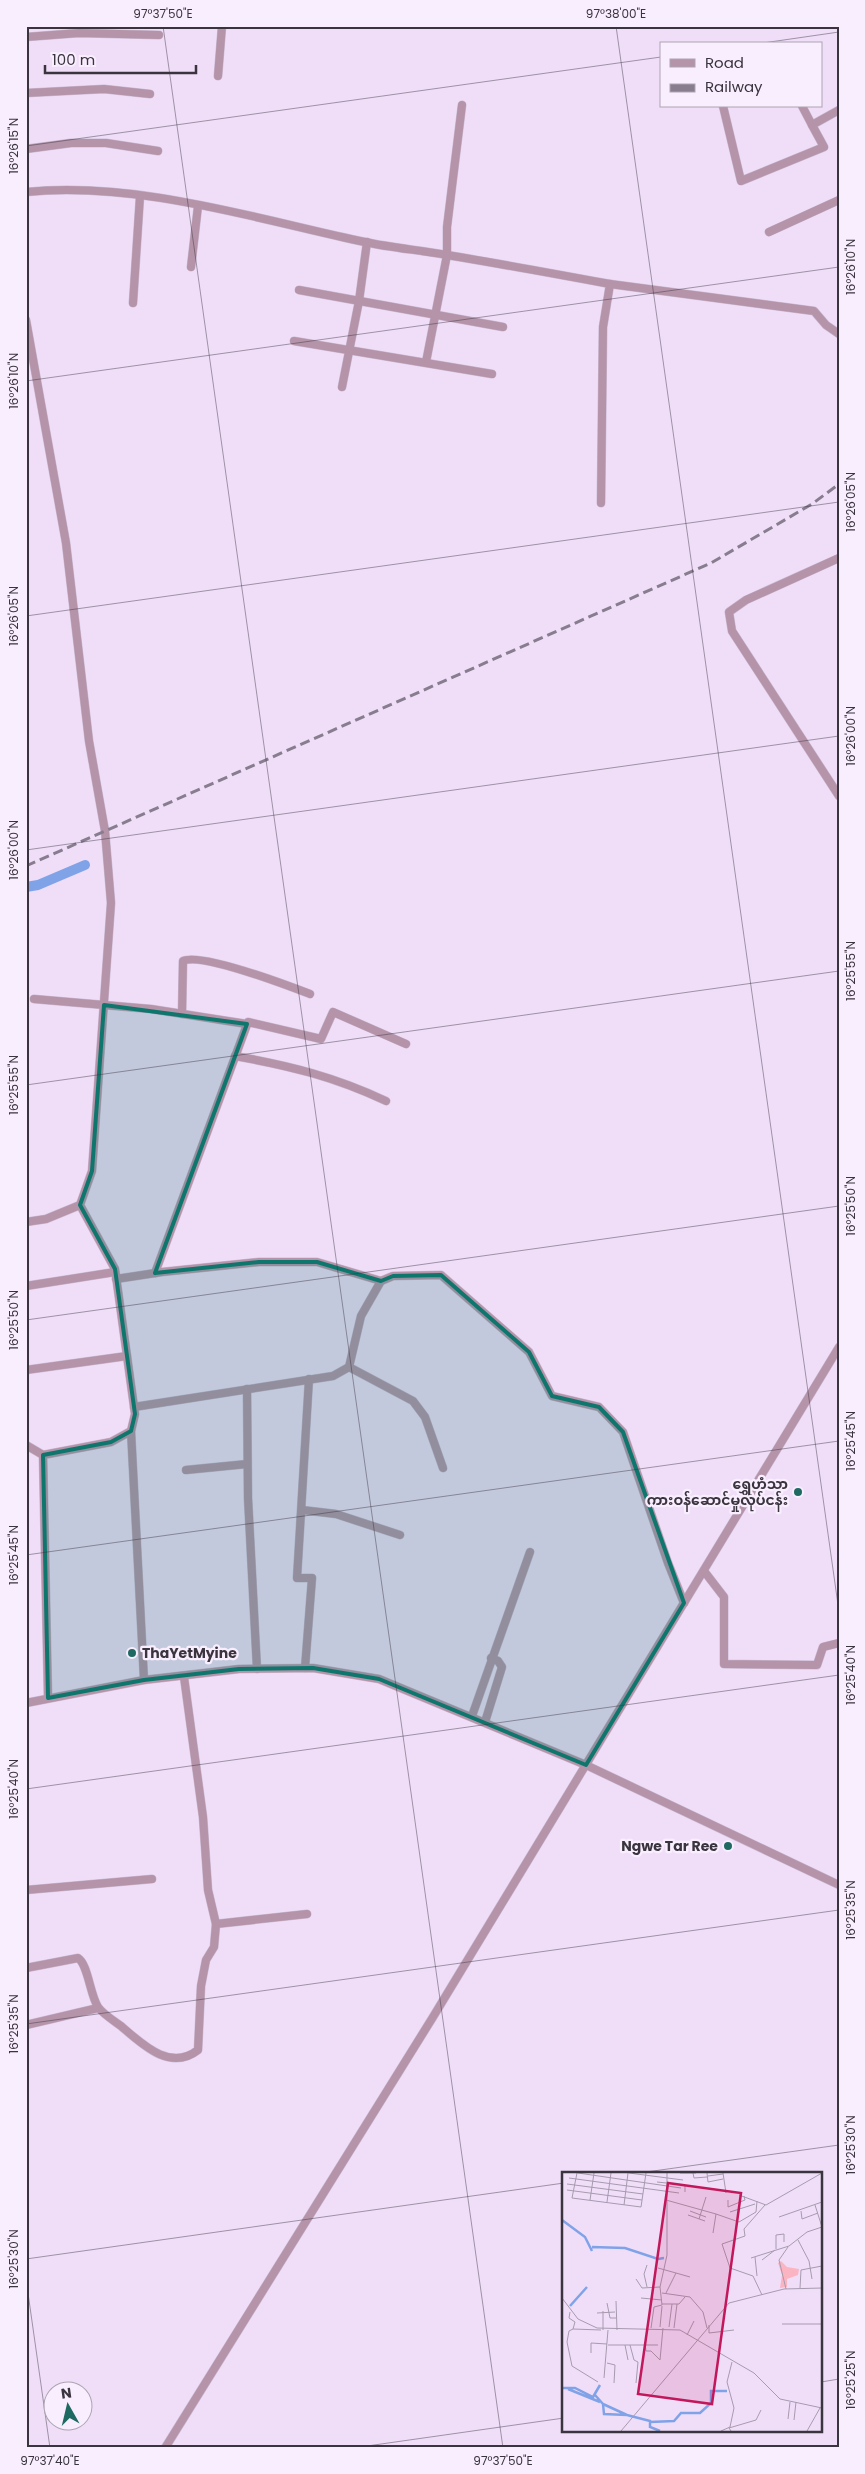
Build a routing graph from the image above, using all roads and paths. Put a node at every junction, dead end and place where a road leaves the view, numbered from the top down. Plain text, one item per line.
1 (222, 26) edge
2 (159, 35) dead end
3 (26, 37) edge
4 (218, 76) dead end
5 (26, 93) edge
6 (150, 94) dead end
7 (462, 105) dead end
8 (723, 108) edge
9 (803, 108) edge
10 (839, 110) edge
11 (812, 125) junction
12 (26, 150) edge
13 (158, 152) dead end
14 (26, 192) edge
15 (140, 196) junction
16 (839, 200) edge
17 (198, 206) junction
18 (769, 232) dead end
19 (367, 242) junction
20 (447, 254) junction
21 (191, 267) dead end
22 (610, 284) junction
23 (299, 290) dead end
24 (359, 301) junction
25 (133, 302) dead end
26 (437, 315) junction
27 (26, 320) edge
28 (503, 327) dead end
29 (839, 334) edge
30 (294, 341) dead end
31 (350, 350) junction
32 (426, 362) junction
33 (492, 374) dead end
34 (342, 387) dead end
35 (601, 503) dead end
36 (839, 558) edge
37 (839, 796) edge
38 (310, 994) dead end
39 (34, 998) dead end
40 (104, 1005) junction
41 (182, 1014) junction
42 (247, 1024) junction
43 (406, 1044) dead end
44 (235, 1056) junction
45 (386, 1101) dead end
46 (80, 1206) junction
47 (26, 1222) edge
48 (155, 1273) junction
49 (116, 1276) junction
50 (381, 1281) junction
51 (26, 1286) edge
52 (839, 1347) edge
53 (127, 1356) junction
54 (349, 1367) junction
55 (26, 1370) edge
56 (309, 1379) junction
57 (246, 1389) junction
58 (134, 1407) junction
59 (131, 1431) junction
60 (26, 1445) edge
61 (43, 1455) junction
62 (247, 1464) junction
63 (443, 1468) dead end
64 (186, 1470) dead end
65 (302, 1510) junction
66 (400, 1535) dead end
67 (530, 1552) dead end
68 (704, 1571) junction
69 (684, 1603) junction
70 (839, 1643) edge
71 (491, 1658) junction
72 (306, 1668) junction
73 (257, 1669) junction
74 (184, 1677) junction
75 (144, 1680) junction
76 (48, 1698) junction
77 (26, 1702) edge
78 (472, 1716) junction
79 (485, 1722) junction
80 (586, 1765) junction
81 (152, 1879) dead end
82 (839, 1885) edge
83 (26, 1890) edge
84 (307, 1914) dead end
85 (216, 1924) junction
86 (26, 1968) edge
87 (98, 2008) junction
88 (26, 2025) edge
89 (165, 2448) edge

1 - 4 street
2 - 3 street
5 - 6 street
7 - 20 street
8 - 11 street
9 - 11 street
10 - 11 street
12 - 13 street
14 - 15 street
15 - 17 street
15 - 25 street
16 - 18 street
17 - 19 street
17 - 21 street
19 - 20 street
19 - 24 street
20 - 22 street
20 - 26 street
22 - 29 street
22 - 35 street
23 - 24 street
24 - 26 street
24 - 31 street
26 - 28 street
26 - 32 street
27 - 40 street
30 - 31 street
31 - 32 street
31 - 34 street
32 - 33 street
36 - 37 street
38 - 41 street
39 - 40 street
40 - 41 street
40 - 46 street
41 - 42 street
42 - 43 street
42 - 44 street
44 - 45 street
44 - 48 street
46 - 47 street
46 - 49 street
48 - 49 street
48 - 50 street
49 - 51 street
49 - 53 street
50 - 54 street
50 - 69 street
52 - 68 street
53 - 55 street
53 - 58 street
54 - 56 street
54 - 63 street
56 - 57 street
56 - 65 street
57 - 58 street
57 - 62 street
58 - 59 street
59 - 61 street
59 - 75 street
60 - 61 street
61 - 76 street
62 - 64 street
62 - 73 street
65 - 66 street
65 - 72 street
67 - 71 street
68 - 69 street
68 - 70 street
69 - 80 street
71 - 78 street
71 - 79 street
72 - 73 street
72 - 78 street
73 - 74 street
74 - 75 street
74 - 85 street
75 - 76 street
76 - 77 street
78 - 79 street
79 - 80 street
80 - 82 street
80 - 89 street
81 - 83 street
84 - 85 street
85 - 87 street
86 - 87 street
87 - 88 street

